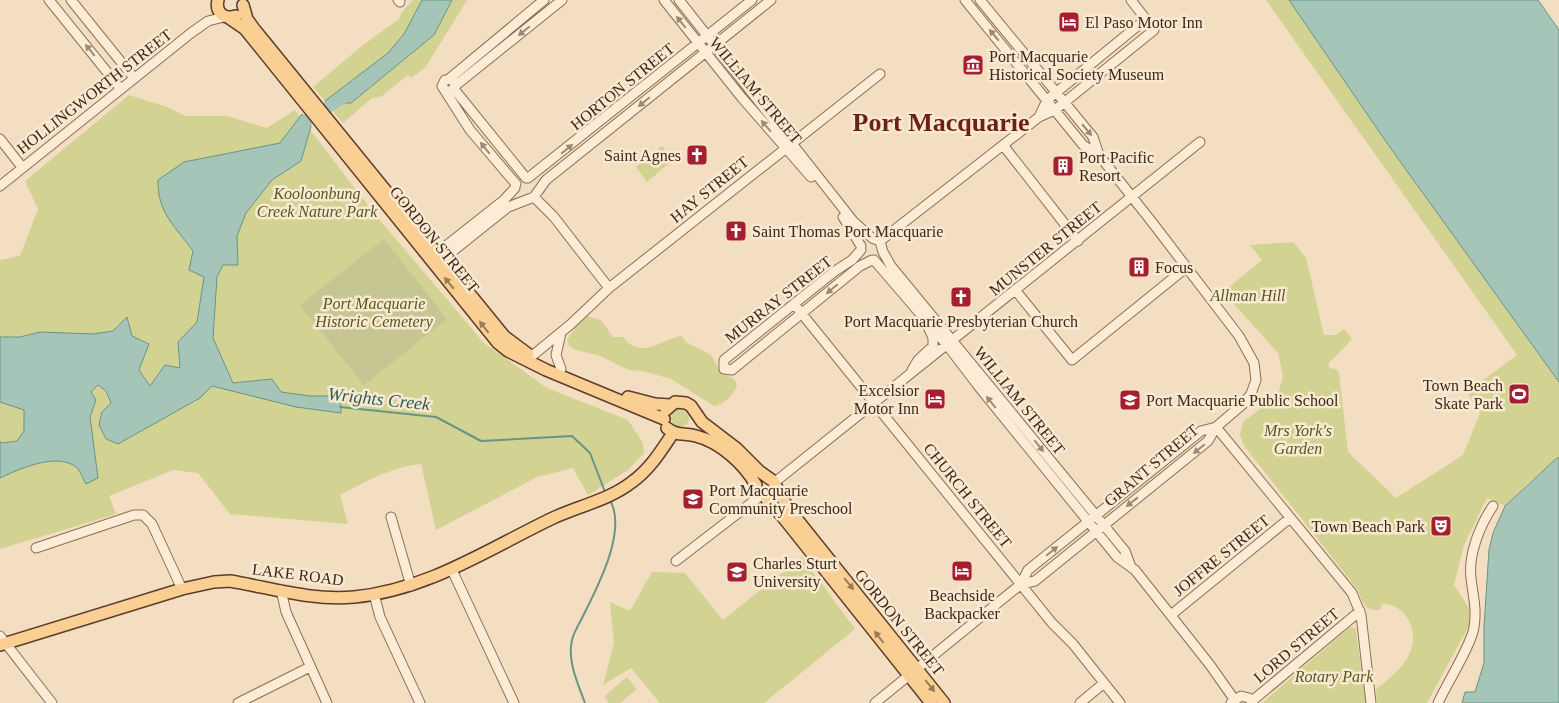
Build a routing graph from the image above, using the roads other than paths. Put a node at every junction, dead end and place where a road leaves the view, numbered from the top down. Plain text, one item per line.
1 (49, 0) edge
2 (71, 0) edge
3 (544, 0) edge
4 (562, 0) edge
5 (664, 0) edge
6 (679, 0) edge
7 (752, 0) edge
8 (772, 0) edge
9 (1130, 0) edge
10 (974, 1) edge
11 (217, 2) edge
12 (244, 2) edge
13 (733, 15) junction
14 (227, 17) junction
15 (1146, 19) junction
16 (208, 21) junction
17 (740, 25) junction
18 (708, 35) junction
19 (698, 43) junction
20 (715, 45) junction
21 (706, 53) junction
22 (675, 62) junction
23 (736, 70) junction
24 (682, 72) junction
25 (880, 74) dead end
26 (134, 78) junction
27 (726, 78) junction
28 (451, 86) junction
29 (120, 88) junction
30 (1056, 93) junction
31 (1047, 100) junction
32 (1064, 103) junction
33 (312, 106) junction
34 (1055, 110) junction
35 (1039, 116) junction
36 (0, 139) edge
37 (1200, 142) dead end
38 (789, 145) junction
39 (1003, 146) junction
40 (1098, 155) junction
41 (22, 168) junction
42 (527, 178) junction
43 (0, 186) edge
44 (516, 186) junction
45 (533, 196) junction
46 (1132, 197) junction
47 (876, 240) junction
48 (1078, 241) junction
49 (861, 248) junction
50 (883, 252) junction
51 (436, 259) junction
52 (873, 260) junction
53 (1187, 267) junction
54 (609, 288) junction
55 (1016, 291) junction
56 (794, 304) junction
57 (802, 314) junction
58 (924, 318) junction
59 (561, 333) junction
60 (950, 343) junction
61 (532, 356) junction
62 (560, 369) junction
63 (908, 376) junction
64 (875, 403) junction
65 (670, 404) junction
66 (695, 411) junction
67 (664, 419) junction
68 (1216, 427) junction
69 (678, 433) junction
70 (773, 484) junction
71 (760, 494) junction
72 (1493, 506) dead end
73 (391, 517) dead end
74 (1290, 518) junction
75 (1092, 519) junction
76 (1103, 525) junction
77 (1096, 532) junction
78 (36, 548) dead end
79 (676, 561) dead end
80 (1131, 567) junction
81 (452, 570) junction
82 (1020, 584) junction
83 (411, 586) junction
84 (182, 589) junction
85 (281, 590) junction
86 (374, 594) junction
87 (1360, 611) junction
88 (1171, 615) junction
89 (2, 641) edge
90 (310, 667) junction
91 (913, 672) junction
92 (1104, 683) junction
93 (1232, 701) edge
94 (1252, 702) edge
95 (52, 703) edge
96 (238, 703) edge
97 (326, 703) edge
98 (420, 703) edge
99 (514, 703) edge
100 (875, 703) edge
101 (932, 703) edge
102 (944, 703) edge
103 (1080, 703) edge
104 (1120, 703) edge
105 (1371, 703) edge
106 (1438, 703) edge

29 -> 1 street
2 - 26 street
3 - 28 street
4 -> 28 street
19 -> 5 street, WILLIAM STREET
6 - 18 street, WILLIAM STREET
7 - 13 street, HORTON STREET
8 - 17 street, HORTON STREET
9 - 15 street
10 - 30 street
31 -> 10 street
11 - 14 main road, GORDON STREET
11 - 16 street, HOLLINGWORTH STREET
12 - 14 main road
12 - 33 main road, GORDON STREET
13 - 17 street
13 - 18 street, HORTON STREET
14 - 16 street, HOLLINGWORTH STREET
14 - 33 main road, GORDON STREET
15 - 30 street
15 - 32 street
16 - 26 street, HOLLINGWORTH STREET
17 - 20 street, HORTON STREET
18 - 19 street, HORTON STREET
18 - 20 street, WILLIAM STREET
19 - 21 street, WILLIAM STREET
19 - 22 street, HORTON STREET
20 - 21 street, HORTON STREET
20 - 23 street, WILLIAM STREET
21 - 24 street, HORTON STREET
21 - 27 street, WILLIAM STREET
22 - 24 street
42 -> 22 street, HORTON STREET
23 - 27 street
23 - 38 street, WILLIAM STREET
24 -> 45 street, HORTON STREET
25 - 38 street, HAY STREET
26 - 29 street, HOLLINGWORTH STREET
38 -> 27 street, WILLIAM STREET
28 - 42 street
44 -> 28 street
29 - 41 street, HOLLINGWORTH STREET
30 - 31 street
30 - 32 street
31 - 34 street
31 - 35 street
32 - 34 street
32 -> 40 street
33 - 51 main road, GORDON STREET
34 - 35 street
34 - 40 street
35 - 39 street
36 - 41 street
37 - 46 street, MUNSTER STREET
38 - 47 street, WILLIAM STREET
38 - 49 street, WILLIAM STREET
38 - 54 street, HAY STREET
39 - 47 street
39 - 48 street
40 - 46 street
41 - 43 street, HOLLINGWORTH STREET
42 - 44 street, HORTON STREET
42 - 45 street
44 - 45 street
44 - 51 street
45 - 51 street, HORTON STREET
45 - 54 street
46 - 48 street, MUNSTER STREET
46 - 53 street
47 - 49 street
47 - 50 street, WILLIAM STREET
48 - 55 street, MUNSTER STREET
49 - 52 street, WILLIAM STREET
49 - 56 street, MURRAY STREET
50 - 52 street
50 - 60 street, WILLIAM STREET
51 - 61 main road, GORDON STREET
67 -> 51 main road, GORDON STREET
52 -> 57 street, MURRAY STREET
52 - 58 street, WILLIAM STREET
53 - 55 street
53 - 68 street
54 - 59 street, HAY STREET
55 - 60 street, MUNSTER STREET
56 - 57 street, CHURCH STREET
56 - 57 street, MURRAY STREET
57 - 64 street, CHURCH STREET
58 - 60 street, WILLIAM STREET
58 - 63 street, MUNSTER STREET
59 - 61 street, HAY STREET
59 - 62 street
60 - 63 street, MUNSTER STREET
60 - 75 street, WILLIAM STREET
61 - 62 main road, GORDON STREET
62 - 65 main road, GORDON STREET
63 - 64 street, MUNSTER STREET
64 - 70 street, MUNSTER STREET
64 - 82 street, CHURCH STREET
65 - 66 main road
65 - 67 main road
66 - 69 main road
66 - 70 main road, GORDON STREET
67 - 69 main road
68 - 74 street
68 - 75 street, GRANT STREET
68 -> 76 street, GRANT STREET
69 - 71 main road, GORDON STREET
69 - 81 main road, LAKE ROAD
70 - 71 main road
70 - 71 main road
70 -> 91 main road, GORDON STREET
71 - 79 street
91 -> 71 main road, GORDON STREET
72 - 106 street
73 - 83 street
74 - 87 street
74 - 88 street, JOFFRE STREET
75 - 76 street, WILLIAM STREET
75 - 77 street, WILLIAM STREET
82 -> 75 street, GRANT STREET
76 - 77 street, GRANT STREET
76 - 80 street, WILLIAM STREET
77 - 80 street, WILLIAM STREET
77 - 82 street, GRANT STREET
78 - 84 street
80 - 88 street, WILLIAM STREET
81 - 83 main road, LAKE ROAD
81 - 99 street
82 - 91 street, GRANT STREET
82 - 92 street, CHURCH STREET
83 - 86 main road, LAKE ROAD
84 - 85 main road, LAKE ROAD
84 - 89 main road, LAKE ROAD
85 - 86 main road, LAKE ROAD
85 - 90 street
86 - 98 street
87 - 94 street, LORD STREET
87 - 105 street
88 - 93 street, WILLIAM STREET
89 - 95 street
90 - 96 street
90 - 97 street
91 - 100 street, GRANT STREET
91 - 101 main road, GORDON STREET
91 -> 102 main road, GORDON STREET
92 - 103 street
92 - 104 street, CHURCH STREET
93 - 94 street, LORD STREET

